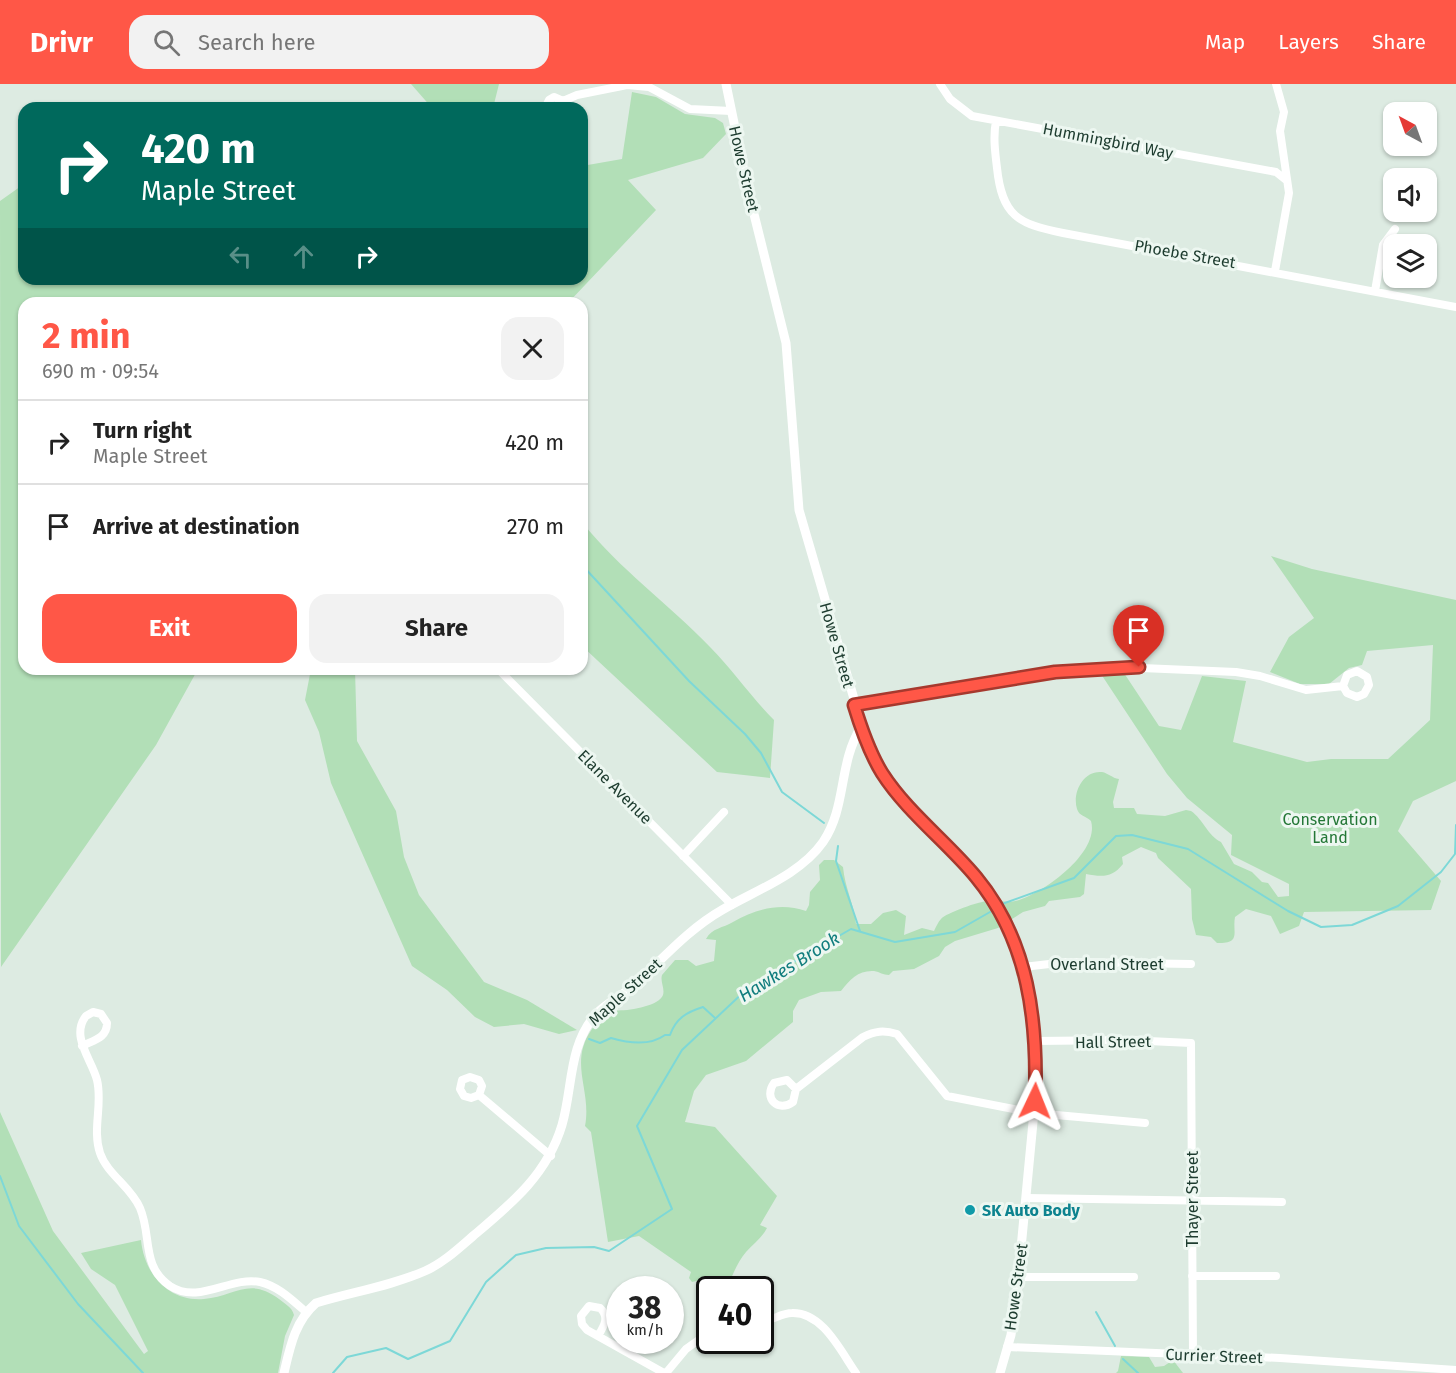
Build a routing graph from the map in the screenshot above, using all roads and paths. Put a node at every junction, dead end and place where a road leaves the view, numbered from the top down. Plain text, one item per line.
1 (726, 84) edge
2 (940, 84) edge
3 (1276, 84) edge
4 (567, 102) edge
5 (731, 111) junction
6 (996, 121) junction
7 (1286, 180) junction
8 (1395, 229) dead end
9 (1275, 271) junction
10 (1375, 291) junction
11 (1456, 307) edge
12 (504, 675) edge
13 (1343, 686) dead end
14 (854, 705) junction
15 (861, 728) junction
16 (724, 812) dead end
17 (683, 856) junction
18 (732, 905) junction
19 (1191, 964) dead end
20 (1023, 967) junction
21 (1035, 1041) junction
22 (1191, 1043) joint
23 (82, 1046) junction
24 (796, 1089) dead end
25 (479, 1095) dead end
26 (1034, 1113) junction
27 (1145, 1124) dead end
28 (551, 1156) junction
29 (1026, 1198) junction
30 (1192, 1200) junction
31 (1282, 1202) dead end
32 (1192, 1276) junction
33 (1276, 1276) dead end
34 (1019, 1277) junction
35 (1134, 1278) dead end
36 (306, 1312) junction
37 (774, 1318) edge
38 (598, 1336) dead end
39 (696, 1342) edge
40 (1007, 1347) junction
41 (1193, 1354) junction
42 (1456, 1370) edge
43 (284, 1373) edge
44 (665, 1373) edge
45 (856, 1373) edge
46 (1000, 1373) edge

1 - 5 street, Howe Street
2 - 6 street, Hummingbird Way
3 - 7 street
4 - 5 street
5 - 14 street, Howe Street
6 - 7 street, Hummingbird Way
6 - 9 street, Phoebe Street
7 - 9 street
8 - 10 street
9 - 10 street, Phoebe Street
10 - 11 street, Phoebe Street
12 - 17 street, Elane Avenue
13 - 14 street
14 - 15 street, Howe Street
15 - 18 street, Maple Street
15 - 20 street, Howe Street
16 - 17 street
17 - 18 street, Elane Avenue
18 - 28 street, Maple Street
19 - 20 street, Overland Street
20 - 21 street, Howe Street
21 - 22 street, Hall Street
21 - 26 street, Howe Street
22 - 30 street, Thayer Street
23 - 23 street
23 - 36 street
24 - 26 street
25 - 28 street
26 - 27 street
26 - 29 street, Howe Street
28 - 36 street, Maple Street
29 - 30 street
29 - 34 street, Howe Street
30 - 31 street
30 - 32 street, Thayer Street
32 - 33 street
32 - 41 street, Thayer Street
34 - 35 street
34 - 40 street, Howe Street
36 - 43 street
37 - 45 street
38 - 44 street
39 - 44 street
40 - 41 street, Currier Street
40 - 46 street, Howe Street
41 - 42 street, Currier Street

